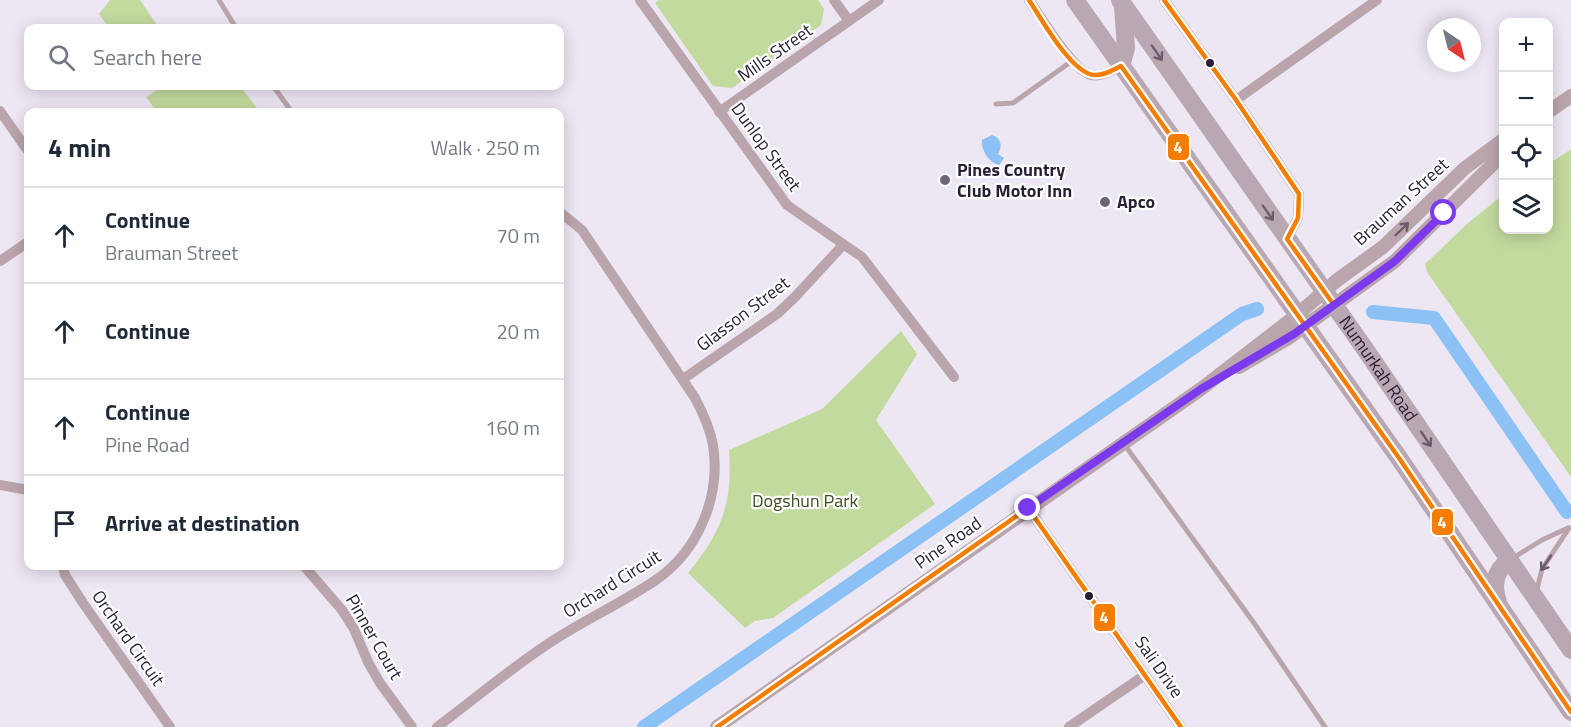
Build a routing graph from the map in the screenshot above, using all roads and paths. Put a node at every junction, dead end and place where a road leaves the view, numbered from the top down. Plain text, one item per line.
1 (219, 0) edge
2 (640, 0) edge
3 (834, 0) edge
4 (879, 0) edge
5 (1029, 0) edge
6 (1075, 0) edge
7 (1164, 0) edge
8 (1377, 0) edge
9 (1121, 2) edge
10 (849, 21) junction
11 (234, 24) edge
12 (1072, 61) junction
13 (1121, 66) junction
14 (276, 90) edge
15 (1571, 96) edge
16 (1236, 100) junction
17 (996, 104) dead end
18 (289, 108) edge
19 (1553, 109) edge
20 (0, 111) edge
21 (719, 112) junction
22 (1499, 142) edge
23 (24, 145) edge
24 (1499, 157) edge
25 (564, 215) edge
26 (1287, 239) junction
27 (24, 245) edge
28 (843, 245) junction
29 (1383, 247) junction
30 (0, 261) edge
31 (1395, 261) junction
32 (1328, 298) junction
33 (1301, 320) junction
34 (954, 377) dead end
35 (683, 379) junction
36 (1123, 443) junction
37 (0, 486) edge
38 (24, 489) edge
39 (1028, 508) junction
40 (1570, 527) edge
41 (1509, 560) junction
42 (64, 570) edge
43 (308, 570) edge
44 (1538, 602) junction
45 (1503, 615) junction
46 (1571, 650) edge
47 (1145, 675) junction
48 (1571, 712) edge
49 (170, 727) edge
50 (412, 727) edge
51 (437, 727) edge
52 (717, 727) edge
53 (1069, 727) edge
54 (1180, 727) edge
55 (1324, 727) edge

1 - 11 lane
2 - 21 street, Dunlop Street
3 - 10 street
4 - 10 street, Mills Street
5 - 12 street
6 - 13 highway, Numurkah Road
7 - 16 street
8 - 16 street
9 - 13 highway
9 -> 26 highway, Numurkah Road
10 - 21 street, Mills Street
12 - 13 street
12 - 17 lane
13 - 33 highway, Numurkah Road
14 - 18 lane
15 - 19 street
16 - 26 street
20 - 23 street
21 - 28 street, Dunlop Street
29 -> 22 street, Brauman Street
24 - 31 street, Brauman Street
25 - 35 street, Orchard Circuit
26 - 32 highway, Numurkah Road
27 - 30 street
28 - 34 street, Dunlop Street
28 - 35 street, Glasson Street
29 - 31 street
29 - 32 street, Brauman Street
31 - 32 street, Brauman Street
32 - 33 street, Pine Road
32 -> 41 highway, Numurkah Road
33 - 36 street, Pine Road
33 - 45 highway, Numurkah Road
35 - 51 street, Orchard Circuit
36 - 39 street, Pine Road
36 - 55 lane
37 - 38 street
39 - 47 street, Sali Drive
39 - 52 street, Pine Road
40 - 41 lane
40 -> 44 lane
41 - 44 highway, Numurkah Road
41 - 45 highway
42 - 49 street, Orchard Circuit
43 - 50 street, Pinner Court
44 - 46 highway, Numurkah Road
45 - 48 highway, Numurkah Road
47 - 53 street
47 - 54 street, Sali Drive

